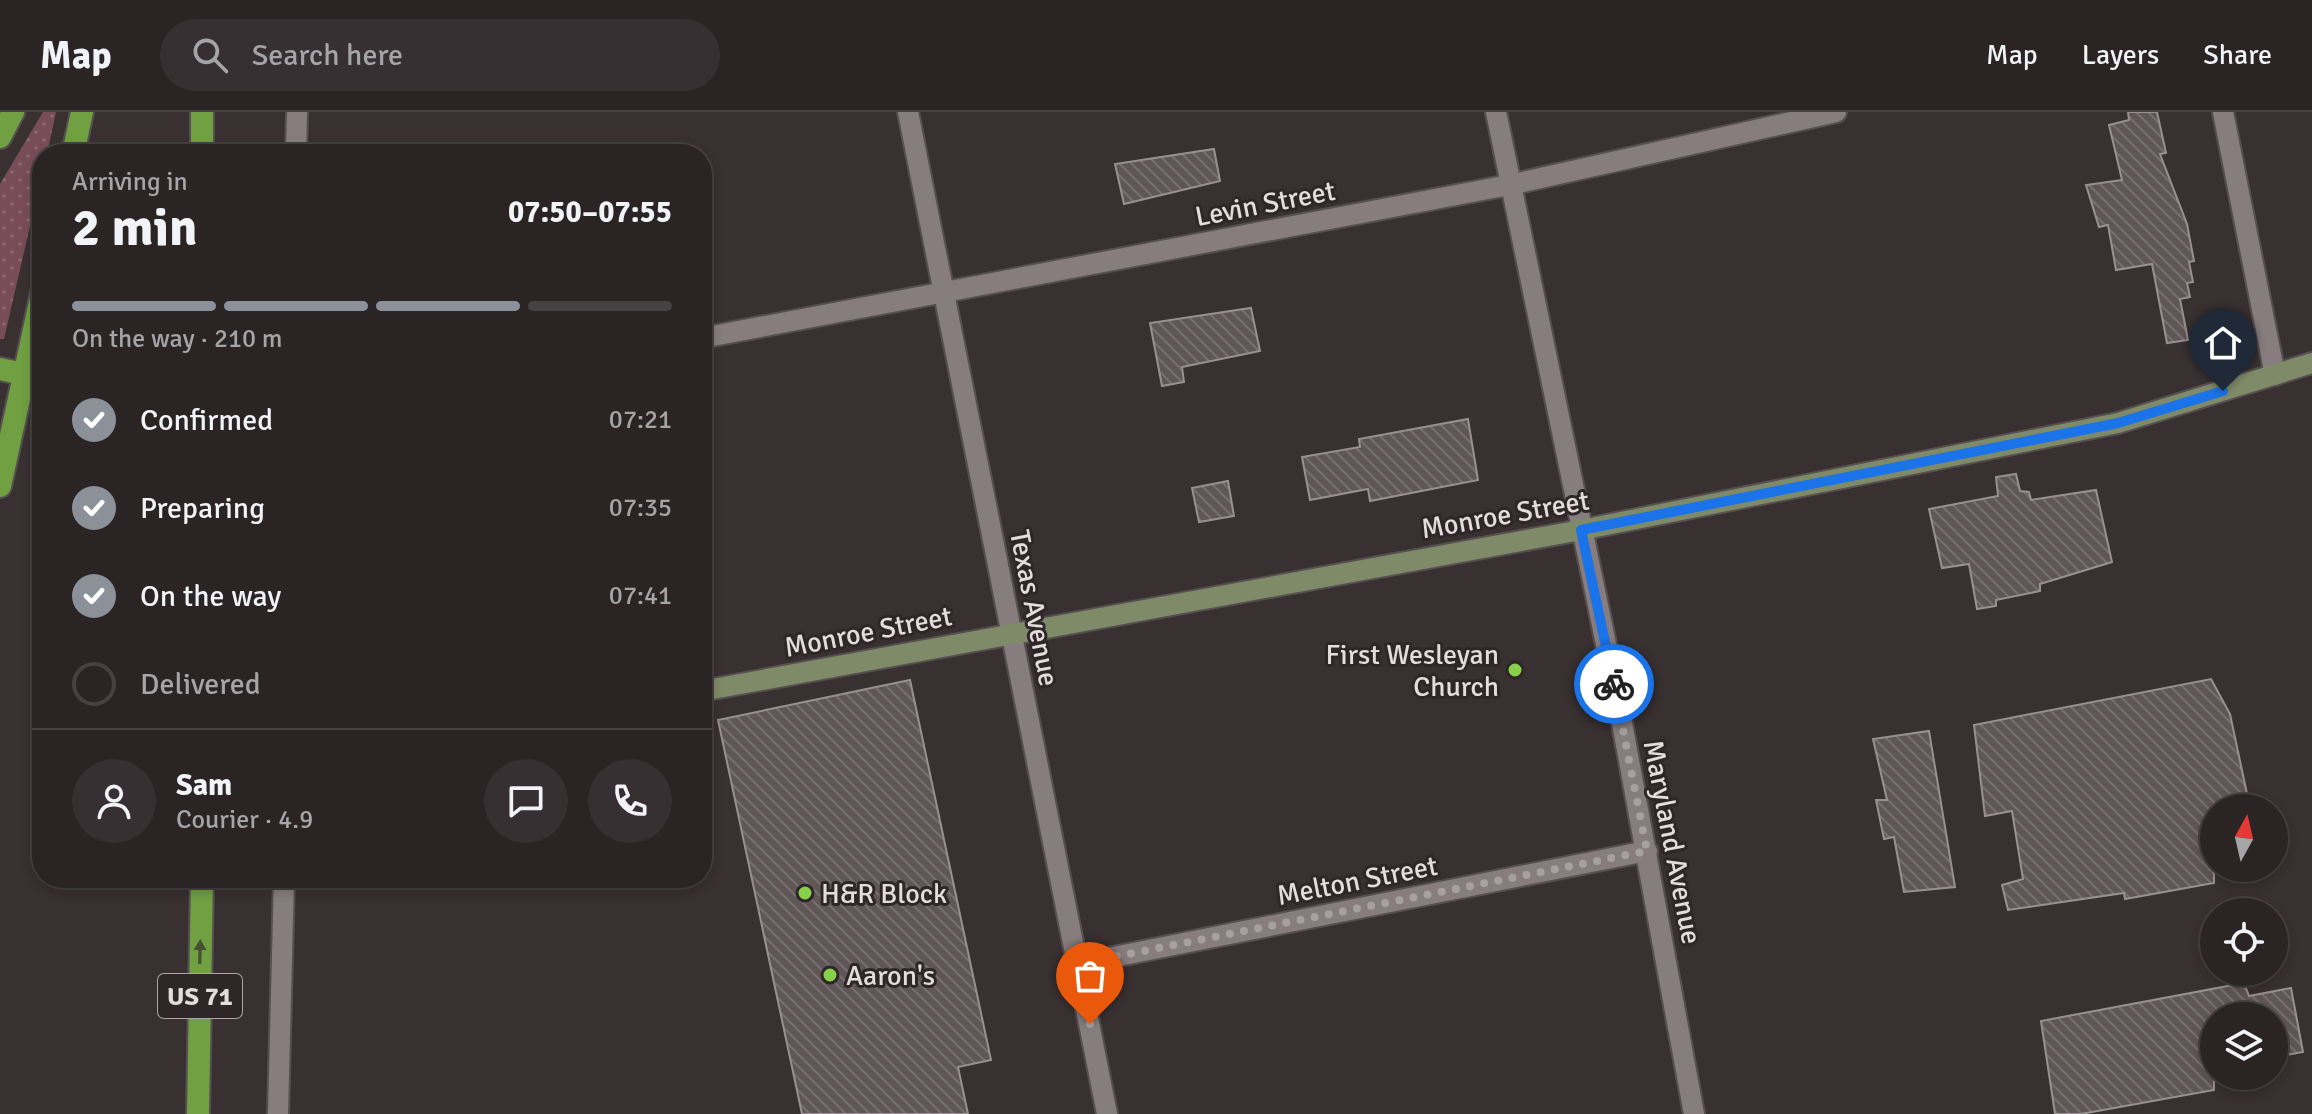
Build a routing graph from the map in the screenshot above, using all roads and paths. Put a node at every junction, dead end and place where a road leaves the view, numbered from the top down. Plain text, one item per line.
1 (13, 112) edge
2 (82, 112) edge
3 (202, 112) edge
4 (297, 112) edge
5 (908, 112) edge
6 (1496, 112) edge
7 (1836, 112) edge
8 (2223, 112) edge
9 (0, 137) edge
10 (75, 144) edge
11 (202, 144) edge
12 (296, 144) edge
13 (1509, 185) junction
14 (942, 293) junction
15 (712, 336) edge
16 (2312, 363) edge
17 (0, 369) edge
18 (2275, 375) junction
19 (32, 376) edge
20 (32, 379) edge
21 (0, 486) edge
22 (1581, 530) junction
23 (1011, 632) junction
24 (712, 689) edge
25 (1647, 851) junction
26 (202, 888) edge
27 (284, 888) edge
28 (1078, 964) junction
29 (198, 1114) edge
30 (278, 1114) edge
31 (1107, 1114) edge
32 (1694, 1114) edge

1 - 9 highway
2 - 10 highway
3 - 11 highway
4 - 12 street
5 - 14 street, Texas Avenue
6 - 13 street, Maryland Avenue
7 - 13 street, Levin Street
8 - 18 street
13 - 14 street, Levin Street
13 - 22 street, Maryland Avenue
14 - 15 street, Levin Street
14 - 23 street, Texas Avenue
16 - 18 main road, Monroe Street
17 - 19 highway
18 - 22 main road, Monroe Street
20 - 21 highway
22 - 23 main road, Monroe Street
22 - 25 street, Maryland Avenue
23 - 24 main road, Monroe Street
23 - 28 street, Texas Avenue
25 - 28 street, Melton Street
25 - 32 street, Maryland Avenue
29 -> 26 highway, US 71
27 - 30 street
28 - 31 street, Texas Avenue

